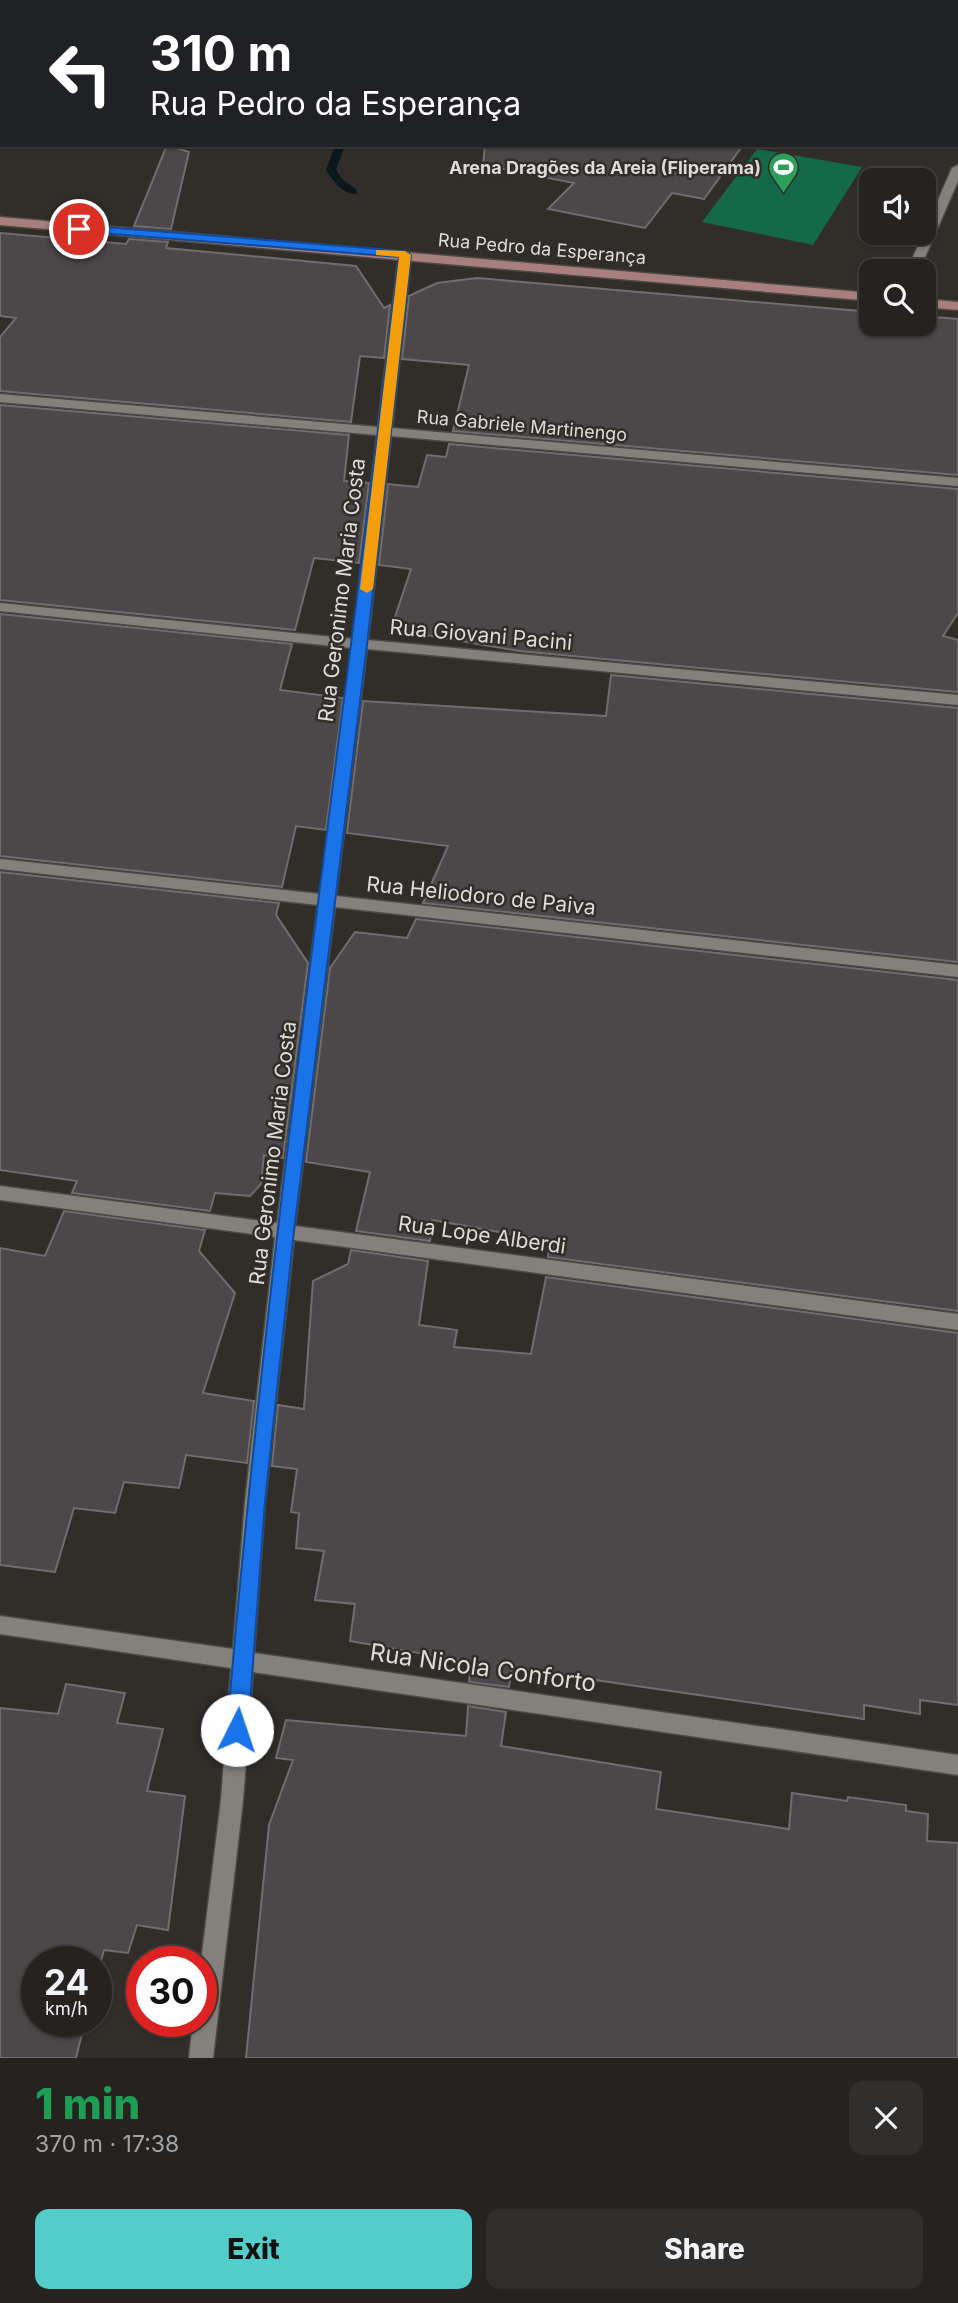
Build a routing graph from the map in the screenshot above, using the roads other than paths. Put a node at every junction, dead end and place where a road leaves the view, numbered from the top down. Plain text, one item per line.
1 (958, 168) edge
2 (0, 221) edge
3 (405, 255) junction
4 (918, 259) edge
5 (859, 296) edge
6 (936, 304) edge
7 (958, 306) edge
8 (0, 398) edge
9 (384, 433) junction
10 (958, 482) edge
11 (0, 607) edge
12 (360, 645) junction
13 (958, 700) edge
14 (0, 864) edge
15 (326, 902) junction
16 (958, 971) edge
17 (0, 1193) edge
18 (285, 1231) junction
19 (958, 1322) edge
20 (0, 1625) edge
21 (243, 1659) junction
22 (958, 1765) edge
23 (201, 2058) edge

1 - 4 street
2 - 3 main road, Rua Pedro da Esperança
3 - 5 main road, Rua Pedro da Esperança
3 - 9 street, Rua Geronimo Maria Costa
6 - 7 main road
8 - 9 street, Rua Gabriele Martinengo
9 - 10 street, Rua Gabriele Martinengo
9 - 12 street, Rua Geronimo Maria Costa
11 - 12 street, Rua Giovani Pacini
12 - 13 street, Rua Giovani Pacini
12 - 15 street, Rua Geronimo Maria Costa
14 - 15 street, Rua Heliodoro de Paiva
15 - 16 street, Rua Heliodoro de Paiva
15 - 18 street, Rua Geronimo Maria Costa
17 - 18 street, Rua Lope Alberdi
18 - 19 street, Rua Lope Alberdi
18 - 21 street, Rua Geronimo Maria Costa
20 - 21 street, Rua Nicola Conforto
21 - 22 street, Rua Nicola Conforto
21 - 23 street, Rua Geronimo Maria Costa

